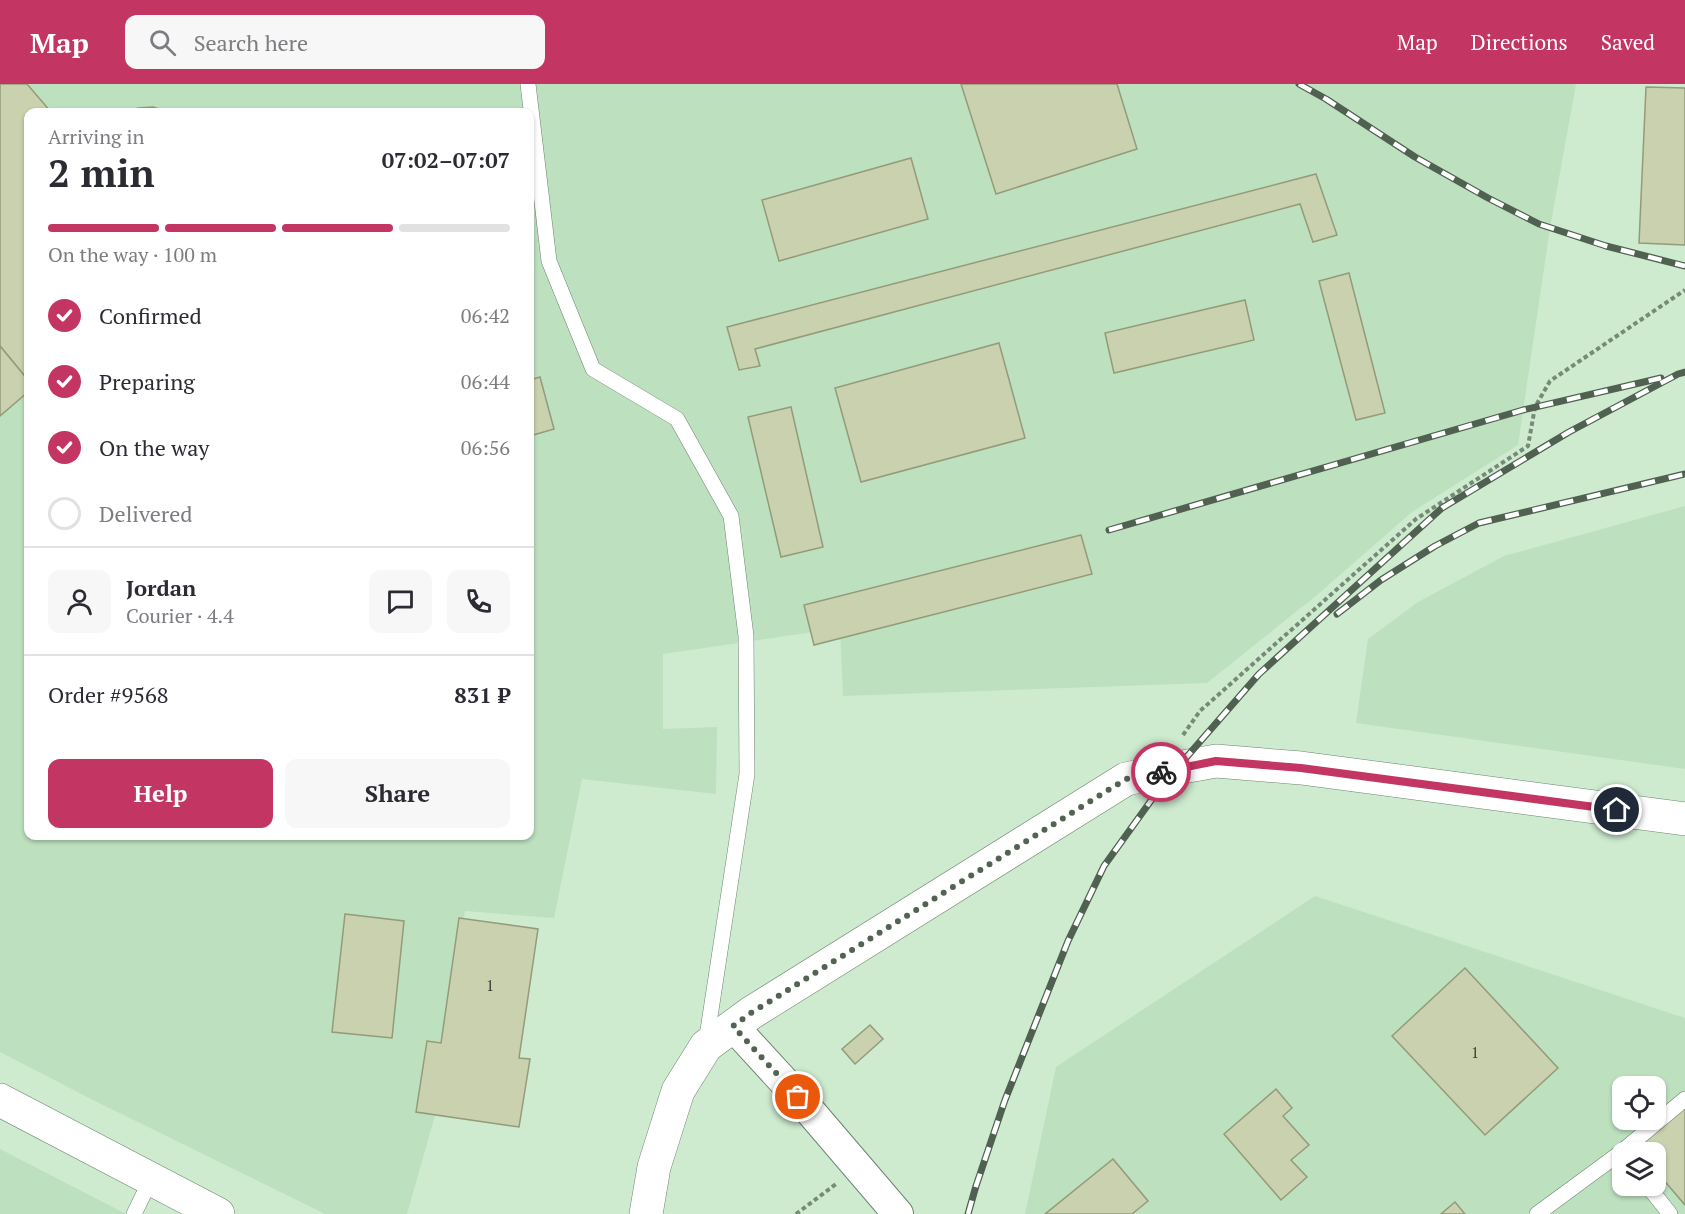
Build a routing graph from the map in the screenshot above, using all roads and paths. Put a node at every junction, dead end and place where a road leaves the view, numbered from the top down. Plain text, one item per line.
1 (528, 84) edge
2 (531, 108) edge
3 (534, 135) edge
4 (1685, 290) edge
5 (1181, 738) dead end
6 (1685, 819) edge
7 (733, 1026) junction
8 (706, 1046) junction
9 (1685, 1099) edge
10 (0, 1100) edge
11 (1636, 1142) edge
12 (1612, 1161) edge
13 (855, 1164) junction
14 (151, 1179) junction
15 (1655, 1196) edge
16 (134, 1214) edge
17 (218, 1214) edge
18 (646, 1214) edge
19 (796, 1214) edge
20 (898, 1214) edge
21 (1538, 1214) edge
22 (1669, 1214) edge

1 - 2 lane
3 - 8 lane
4 - 5 path
6 - 7 street
7 - 8 street
7 - 13 street
8 - 18 street
9 - 11 lane
10 - 14 street
12 - 21 lane
13 - 19 path
13 - 20 street
14 - 16 lane
14 - 17 street
15 - 22 lane

